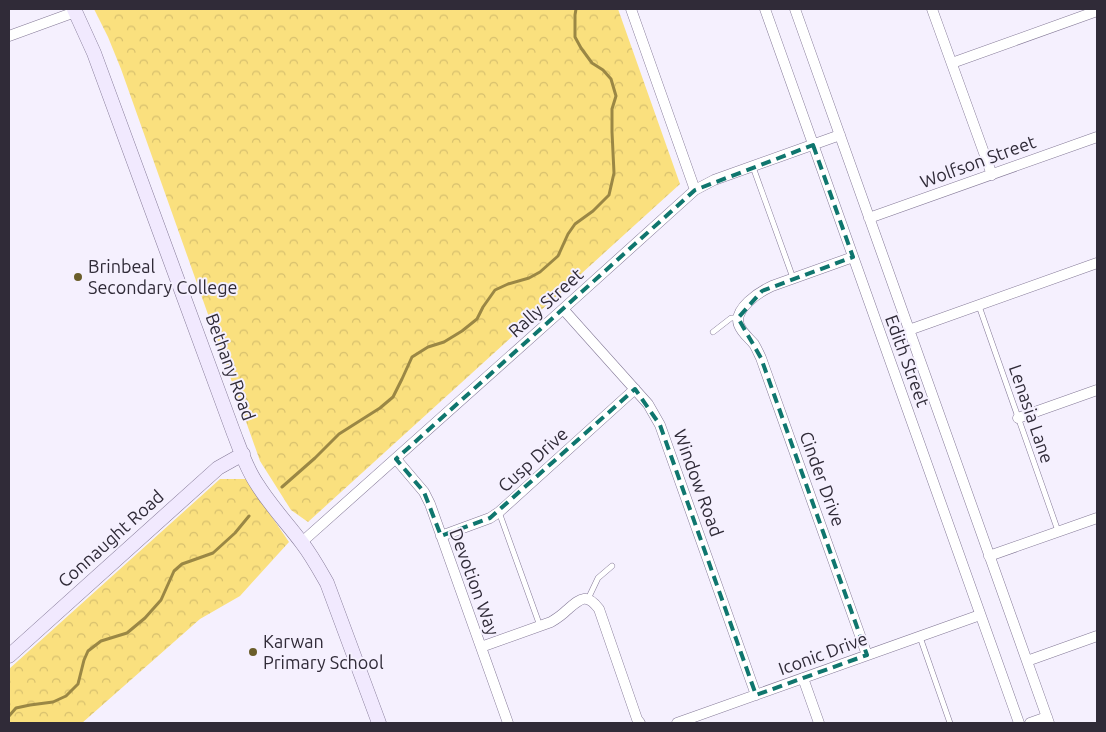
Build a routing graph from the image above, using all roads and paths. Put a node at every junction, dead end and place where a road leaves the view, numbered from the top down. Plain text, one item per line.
1 (631, 9) edge
2 (764, 9) edge
3 (795, 9) edge
4 (932, 9) edge
5 (75, 10) edge
6 (1097, 11) edge
7 (9, 36) edge
8 (952, 63) junction
9 (840, 135) junction
10 (1097, 137) edge
11 (813, 145) junction
12 (753, 167) junction
13 (992, 175) junction
14 (696, 190) junction
15 (869, 218) junction
16 (853, 257) junction
17 (1097, 263) edge
18 (793, 278) junction
19 (978, 305) junction
20 (563, 309) junction
21 (738, 318) junction
22 (910, 330) junction
23 (713, 332) dead end
24 (636, 390) junction
25 (1097, 390) edge
26 (1018, 418) junction
27 (242, 454) junction
28 (396, 459) junction
29 (499, 512) junction
30 (1097, 518) edge
31 (1058, 532) junction
32 (441, 536) junction
33 (302, 542) junction
34 (990, 556) junction
35 (612, 566) dead end
36 (588, 599) junction
37 (980, 615) junction
38 (540, 626) junction
39 (1097, 636) edge
40 (920, 637) junction
41 (481, 647) junction
42 (867, 655) junction
43 (9, 656) edge
44 (1028, 661) junction
45 (803, 678) junction
46 (756, 695) junction
47 (1048, 720) edge
48 (379, 723) edge
49 (508, 723) edge
50 (640, 723) edge
51 (677, 723) edge
52 (819, 723) edge
53 (950, 723) edge
54 (1019, 723) edge
55 (1030, 723) edge

1 - 14 street
2 - 11 street, Edith Street
3 - 9 street, Edith Street
4 - 8 street
5 - 7 street
5 - 27 street, Bethany Road
6 - 8 street
8 - 13 street
9 - 11 street, Rally Street
9 - 15 street, Edith Street
10 - 13 street, Wolfson Street
11 - 12 street, Rally Street
11 - 16 street, Edith Street
12 - 14 street, Rally Street
12 - 18 lane
13 - 15 street, Wolfson Street
14 - 20 street, Rally Street
15 - 22 street, Edith Street
16 - 18 street
16 - 37 street, Edith Street
17 - 19 street
18 - 21 street
19 - 22 street
19 - 26 lane, Lenasia Lane
20 - 24 street, Window Road
20 - 28 street, Rally Street
21 - 23 lane
21 - 42 street, Cinder Drive
22 - 34 street, Edith Street
24 - 29 street, Cusp Drive
24 - 46 street, Window Road
25 - 26 street
26 - 31 lane, Lenasia Lane
27 - 33 street, Bethany Road
27 - 43 street, Connaught Road
28 - 32 street, Devotion Way
28 - 33 street, Rally Street
29 - 32 street, Cusp Drive
29 - 38 lane
30 - 31 street
31 - 34 street
32 - 41 street, Devotion Way
33 - 48 street, Bethany Road
34 - 44 street, Edith Street
35 - 36 lane
36 - 38 street
36 - 50 street
37 - 40 street, Iconic Drive
37 - 54 street, Edith Street
38 - 41 street
39 - 44 street
40 - 42 street, Iconic Drive
40 - 53 lane
41 - 49 street, Devotion Way
42 - 45 street, Iconic Drive
44 - 47 street, Edith Street
45 - 46 street, Iconic Drive
45 - 52 street
46 - 51 street, Iconic Drive
47 - 55 street

